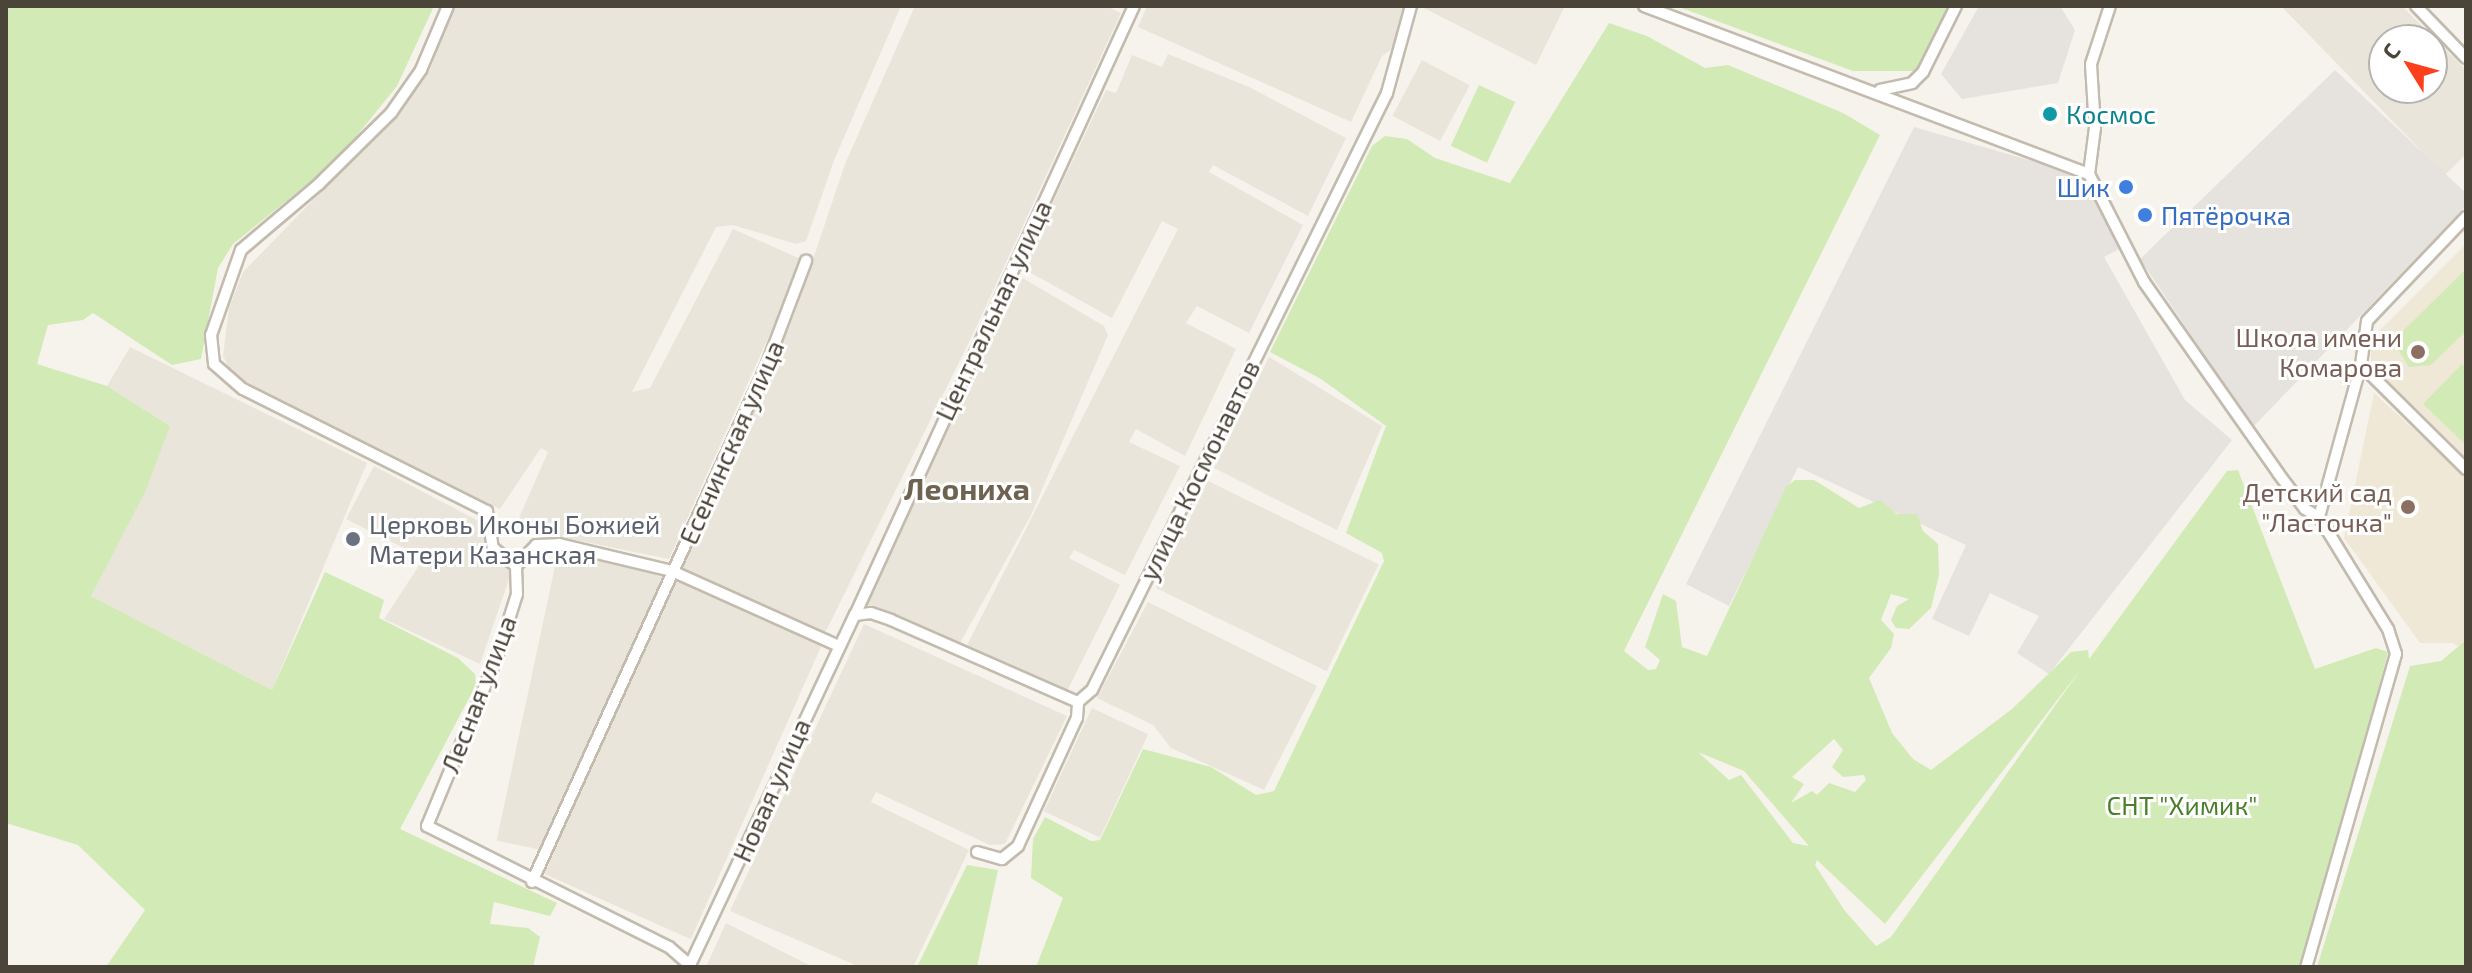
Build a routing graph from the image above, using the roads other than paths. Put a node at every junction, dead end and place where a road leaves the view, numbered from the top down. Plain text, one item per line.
1 (448, 6) edge
2 (1134, 6) edge
3 (1411, 6) edge
4 (1644, 6) edge
5 (1956, 6) edge
6 (2110, 6) edge
7 (2416, 6) edge
8 (2466, 58) edge
9 (1878, 91) junction
10 (2089, 174) junction
11 (2466, 217) edge
12 (806, 261) dead end
13 (2361, 365) junction
14 (2466, 469) edge
15 (2319, 517) junction
16 (516, 566) junction
17 (672, 571) junction
18 (855, 615) junction
19 (837, 645) junction
20 (1078, 702) junction
21 (977, 852) dead end
22 (532, 882) junction
23 (689, 966) edge
24 (2306, 967) edge

1 - 16 street
2 - 18 street, Центральная улица
3 - 20 street, улица Космонавтов
4 - 9 street
5 - 9 street
6 - 10 street
7 - 8 street
9 - 10 street
10 - 15 street
11 - 13 street
12 - 17 street, Есенинская улица
13 - 14 street
13 - 15 street
15 - 24 street
16 - 17 street
16 - 22 street, Лесная улица
17 - 19 street
17 - 22 street, Есенинская улица
18 - 19 street, Новая улица
18 - 20 street
19 - 23 street, Новая улица
20 - 21 street, улица Космонавтов
22 - 23 street

